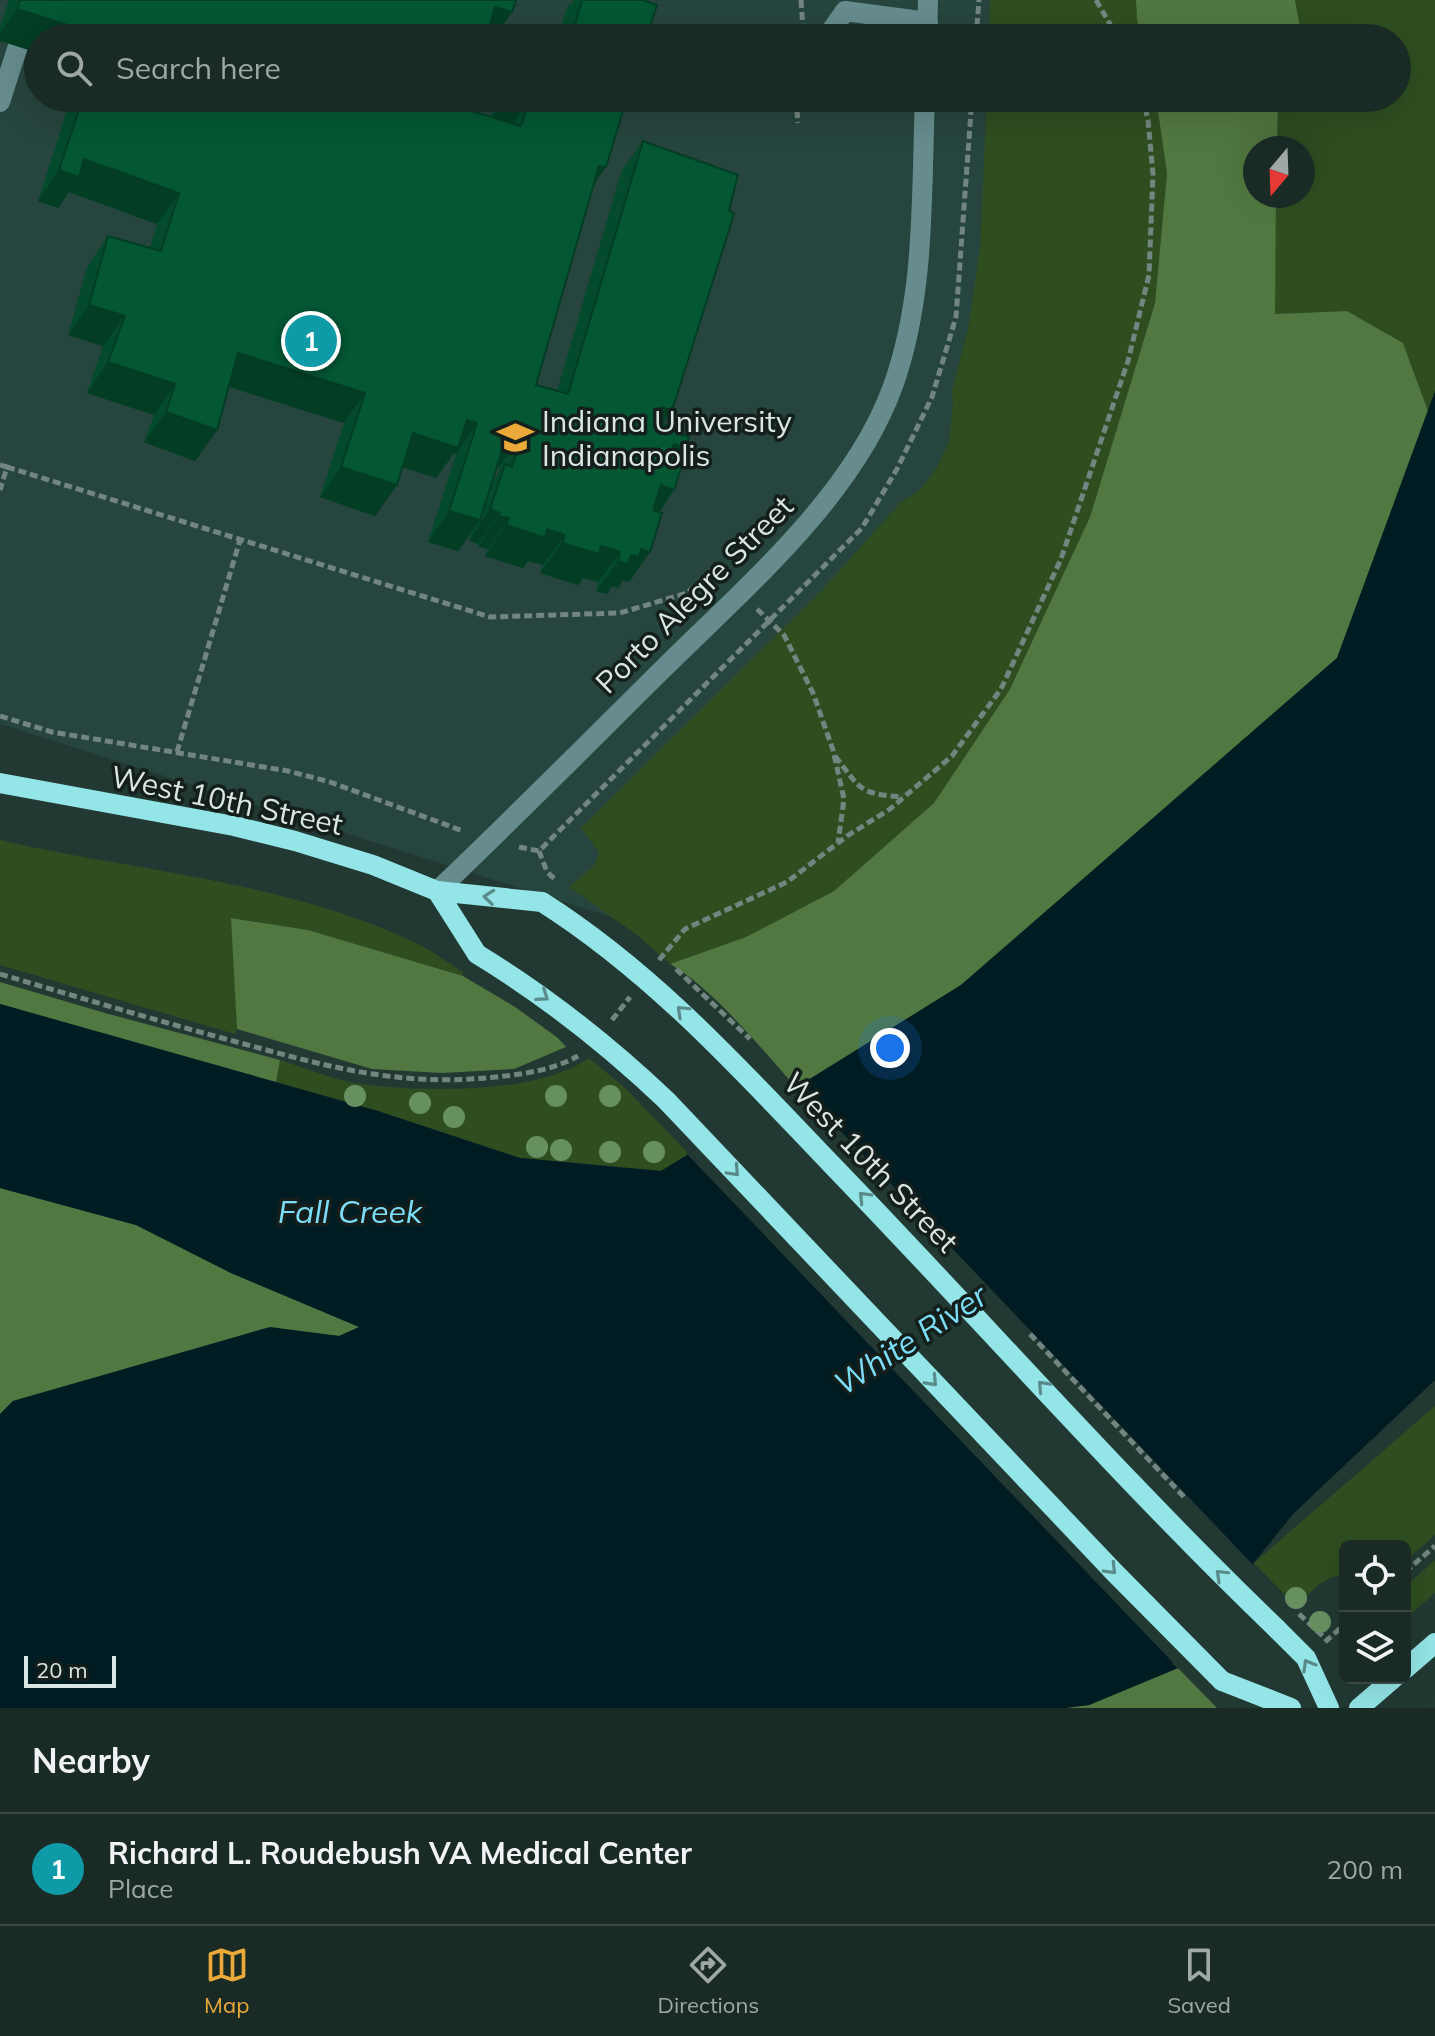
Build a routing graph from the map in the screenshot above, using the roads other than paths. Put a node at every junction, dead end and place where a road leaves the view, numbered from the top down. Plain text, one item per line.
1 (928, 0) edge
2 (836, 24) edge
3 (902, 24) edge
4 (928, 24) edge
5 (18, 46) edge
6 (0, 102) edge
7 (924, 112) edge
8 (0, 783) edge
9 (437, 891) junction
10 (1435, 1643) edge
11 (1411, 1664) edge
12 (1387, 1684) edge
13 (1291, 1708) edge
14 (1329, 1708) edge
15 (1359, 1708) edge

1 - 4 street
2 - 3 street
5 - 6 street
7 - 9 street, Porto Alegre Street
8 - 9 main road, West 10th Street
9 -> 13 main road, bridge
14 -> 9 main road, West 10th Street, bridge
10 - 11 main road
12 - 15 main road

